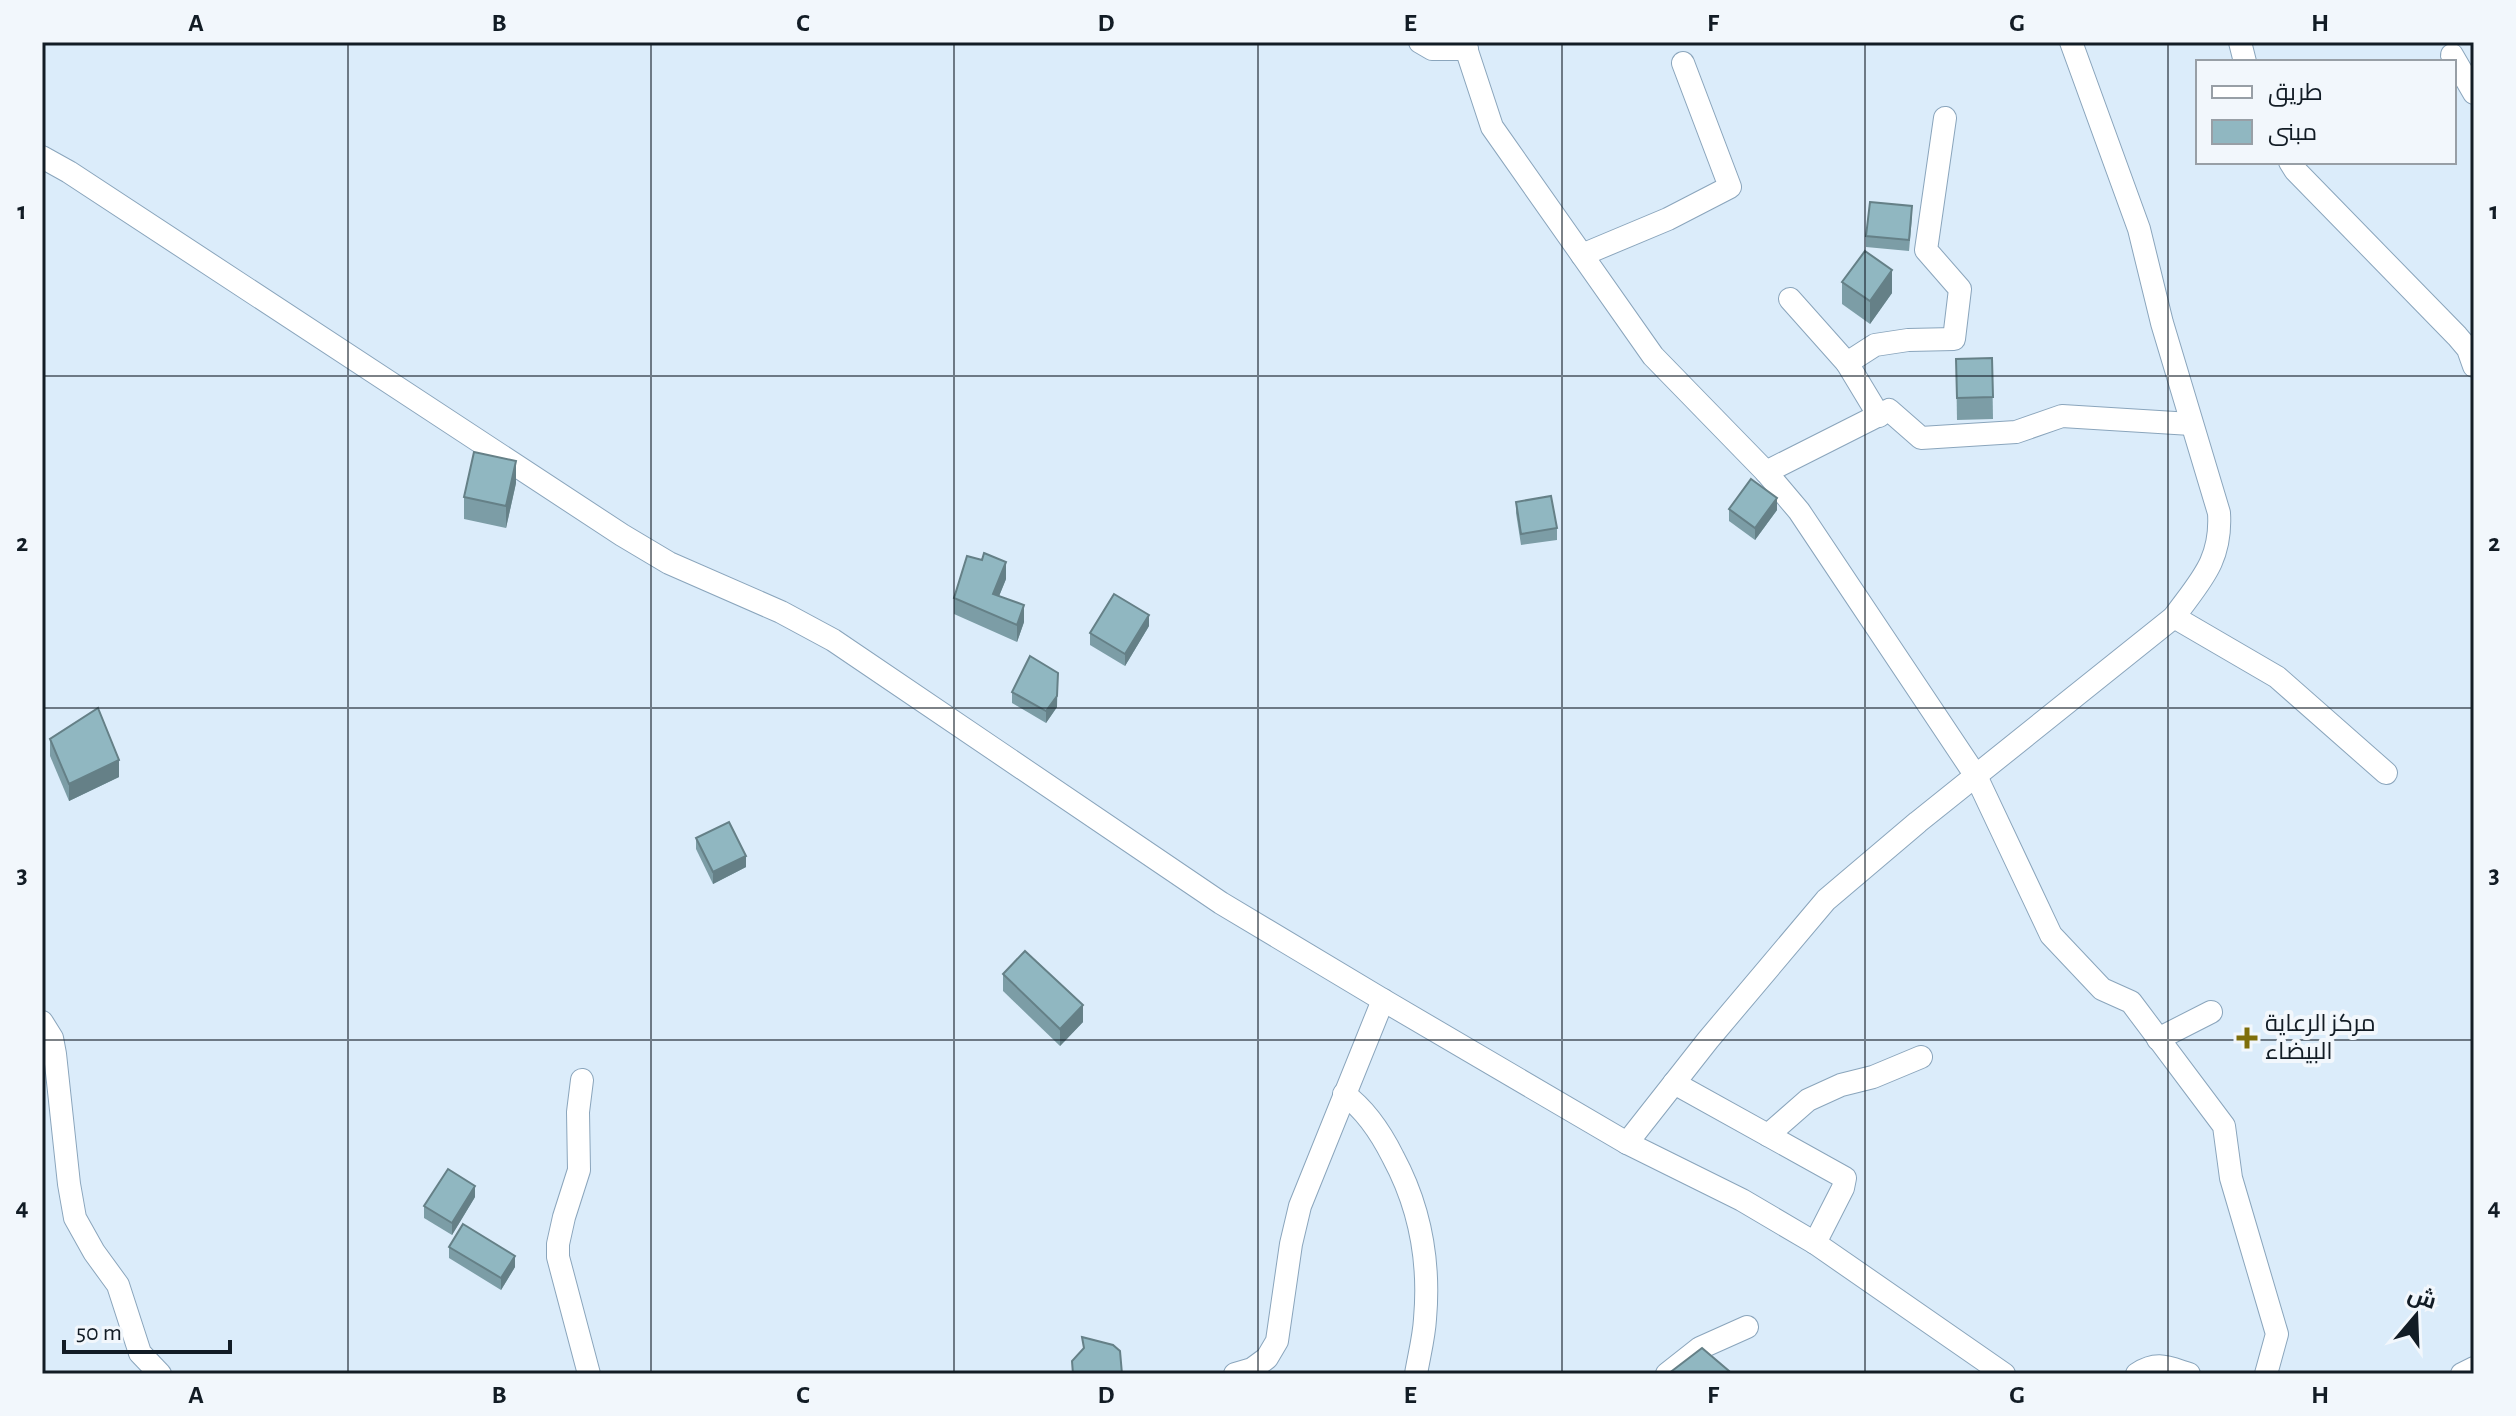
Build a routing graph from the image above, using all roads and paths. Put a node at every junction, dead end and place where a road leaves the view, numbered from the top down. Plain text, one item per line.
1 (1420, 42) edge
2 (2071, 42) edge
3 (1466, 46) edge
4 (2452, 55) dead end
5 (2455, 60) edge
6 (2456, 62) edge
7 (1683, 63) dead end
8 (2474, 93) edge
9 (1945, 118) dead end
10 (42, 157) edge
11 (2291, 164) edge
12 (1582, 255) junction
13 (1790, 299) dead end
14 (1847, 363) junction
15 (2474, 366) edge
16 (1879, 416) junction
17 (2191, 424) junction
18 (1766, 472) junction
19 (2174, 617) junction
20 (2386, 773) dead end
21 (1976, 776) junction
22 (1383, 1000) junction
23 (2211, 1012) dead end
24 (42, 1022) edge
25 (2158, 1039) junction
26 (1921, 1057) dead end
27 (582, 1080) dead end
28 (1674, 1083) junction
29 (1344, 1094) junction
30 (1768, 1135) junction
31 (1627, 1143) junction
32 (1815, 1243) junction
33 (1747, 1327) dead end
34 (2474, 1368) edge
35 (160, 1374) edge
36 (589, 1374) edge
37 (1235, 1374) edge
38 (1416, 1374) edge
39 (1667, 1374) edge
40 (2004, 1374) edge
41 (2137, 1374) edge
42 (2189, 1374) edge
43 (2266, 1374) edge
44 (2462, 1374) edge

1 - 3 street
2 - 17 street
3 - 12 street
4 - 5 street
6 - 8 street
7 - 12 street
9 - 14 street
10 - 22 street
11 - 15 street
12 - 18 street
13 - 14 street
14 - 16 street
16 - 17 street
16 - 18 street
17 - 19 street
18 - 21 street
19 - 20 street
19 - 21 street
21 - 25 street
21 - 28 street
22 - 29 street
22 - 31 street
23 - 25 street
24 - 35 street
25 - 43 street
26 - 30 street
27 - 36 street
28 - 30 street
28 - 31 street
29 - 37 street
29 - 38 street
30 - 32 street
31 - 32 street
32 - 40 street
33 - 39 street
34 - 44 street
41 - 42 street

